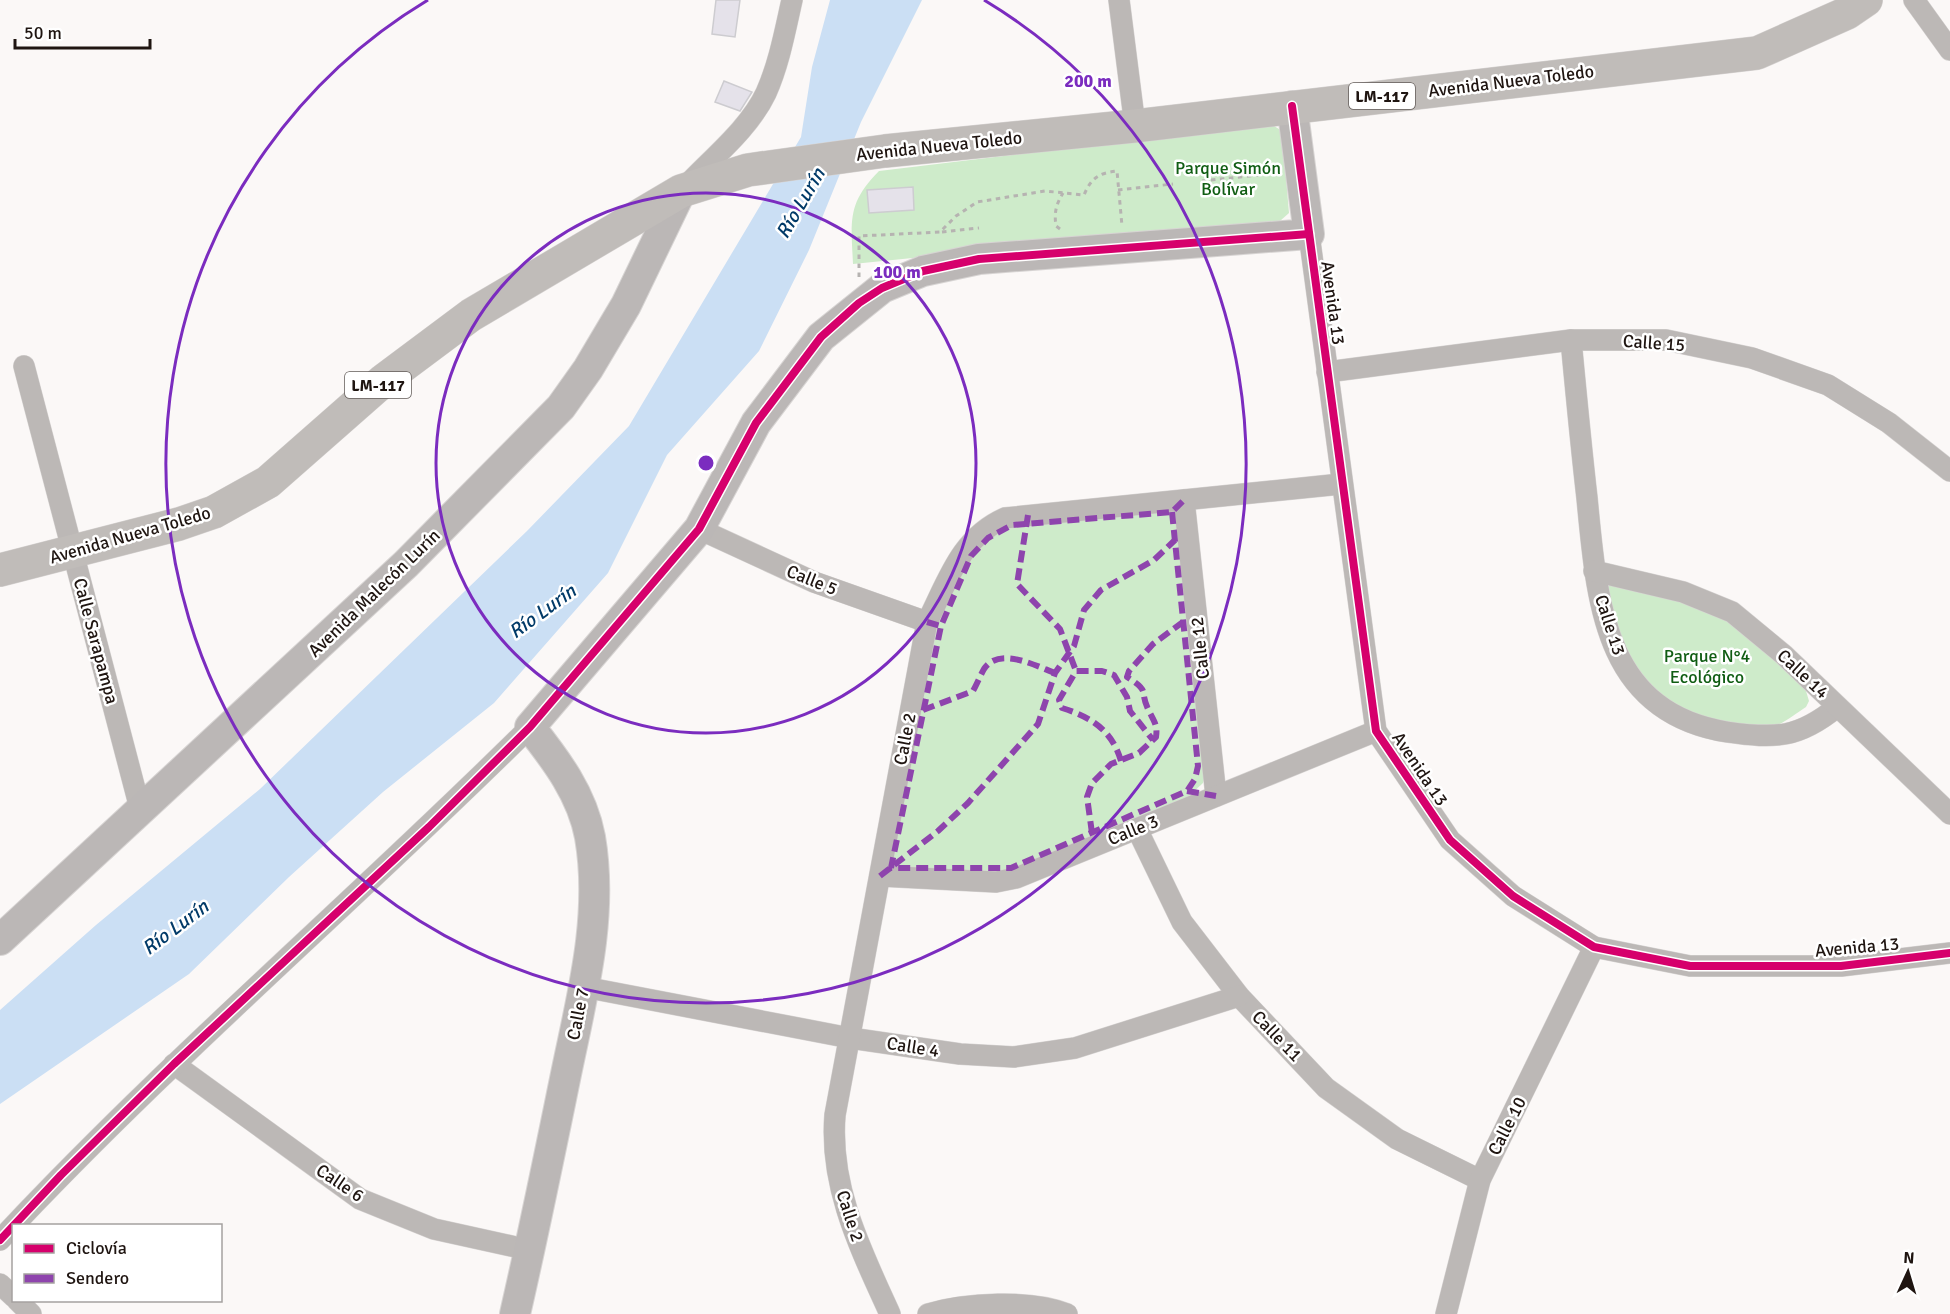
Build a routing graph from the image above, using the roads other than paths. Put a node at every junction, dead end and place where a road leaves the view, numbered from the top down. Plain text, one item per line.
1 (792, 0) edge
2 (1119, 0) edge
3 (1866, 0) edge
4 (1914, 0) edge
5 (1950, 50) edge
6 (1292, 106) junction
7 (1135, 126) junction
8 (681, 191) junction
9 (1308, 234) junction
10 (1571, 340) junction
11 (24, 366) dead end
12 (1328, 372) junction
13 (1950, 471) edge
14 (1341, 484) junction
15 (1184, 500) junction
16 (699, 529) junction
17 (73, 552) junction
18 (0, 570) edge
19 (1594, 571) junction
20 (927, 622) junction
21 (1838, 706) junction
22 (530, 727) junction
23 (1377, 731) junction
24 (1216, 796) junction
25 (141, 812) junction
26 (1950, 814) edge
27 (1137, 829) junction
28 (880, 876) junction
29 (0, 940) edge
30 (1594, 947) junction
31 (1950, 953) edge
32 (584, 987) junction
33 (1239, 996) junction
34 (850, 1038) junction
35 (174, 1064) junction
36 (1480, 1180) junction
37 (15, 1224) edge
38 (12, 1227) edge
39 (0, 1240) edge
40 (530, 1250) junction
41 (0, 1284) edge
42 (12, 1295) edge
43 (19, 1302) edge
44 (31, 1314) edge
45 (515, 1314) edge
46 (890, 1314) edge
47 (928, 1314) edge
48 (1067, 1314) edge
49 (1446, 1314) edge

1 - 8 street
2 - 7 street
3 - 6 main road, Avenida Nueva Toledo / LM-117
4 - 5 street
6 - 7 main road, Avenida Nueva Toledo / LM-117
6 - 9 street, Avenida 13
7 - 8 main road, Avenida Nueva Toledo / LM-117
8 - 17 main road, Avenida Nueva Toledo / LM-117
8 - 25 street, Avenida Malecón Lurín
9 - 12 street, Avenida 13
9 - 16 street
10 - 12 street, Calle 15
10 - 13 street, Calle 15
10 - 19 street, Calle 13
11 - 17 street, Calle Sarapampa
12 - 14 street, Avenida 13
14 - 15 street, Calle 2
14 - 23 street, Avenida 13
15 - 20 street, Calle 2
15 - 24 street, Calle 12
16 - 20 street, Calle 5
16 - 22 street
17 - 18 main road, Avenida Nueva Toledo / LM-117
17 - 25 street, Calle Sarapampa
19 - 21 street, Calle 14
19 - 21 street, Calle 13
20 - 28 street, Calle 2
21 - 26 street, Calle 14
22 - 32 street, Calle 7
22 - 35 street
23 - 24 street, Calle 3
23 - 30 street, Avenida 13
24 - 27 street, Calle 3
25 - 29 street, Avenida Malecón Lurín
27 - 28 street, Calle 3
27 - 33 street, Calle 11
28 - 34 street, Calle 2
30 - 31 street, Avenida 13
30 - 36 street, Calle 10
32 - 34 street, Calle 4
32 - 40 street, Calle 7
33 - 34 street, Calle 4
33 - 36 street, Calle 11
34 - 46 street, Calle 2
35 - 37 street
35 - 40 street, Calle 6
36 - 49 street, Calle 10
38 - 39 street
40 - 45 street, Calle 7
41 - 42 street
43 - 44 street
47 - 48 street

